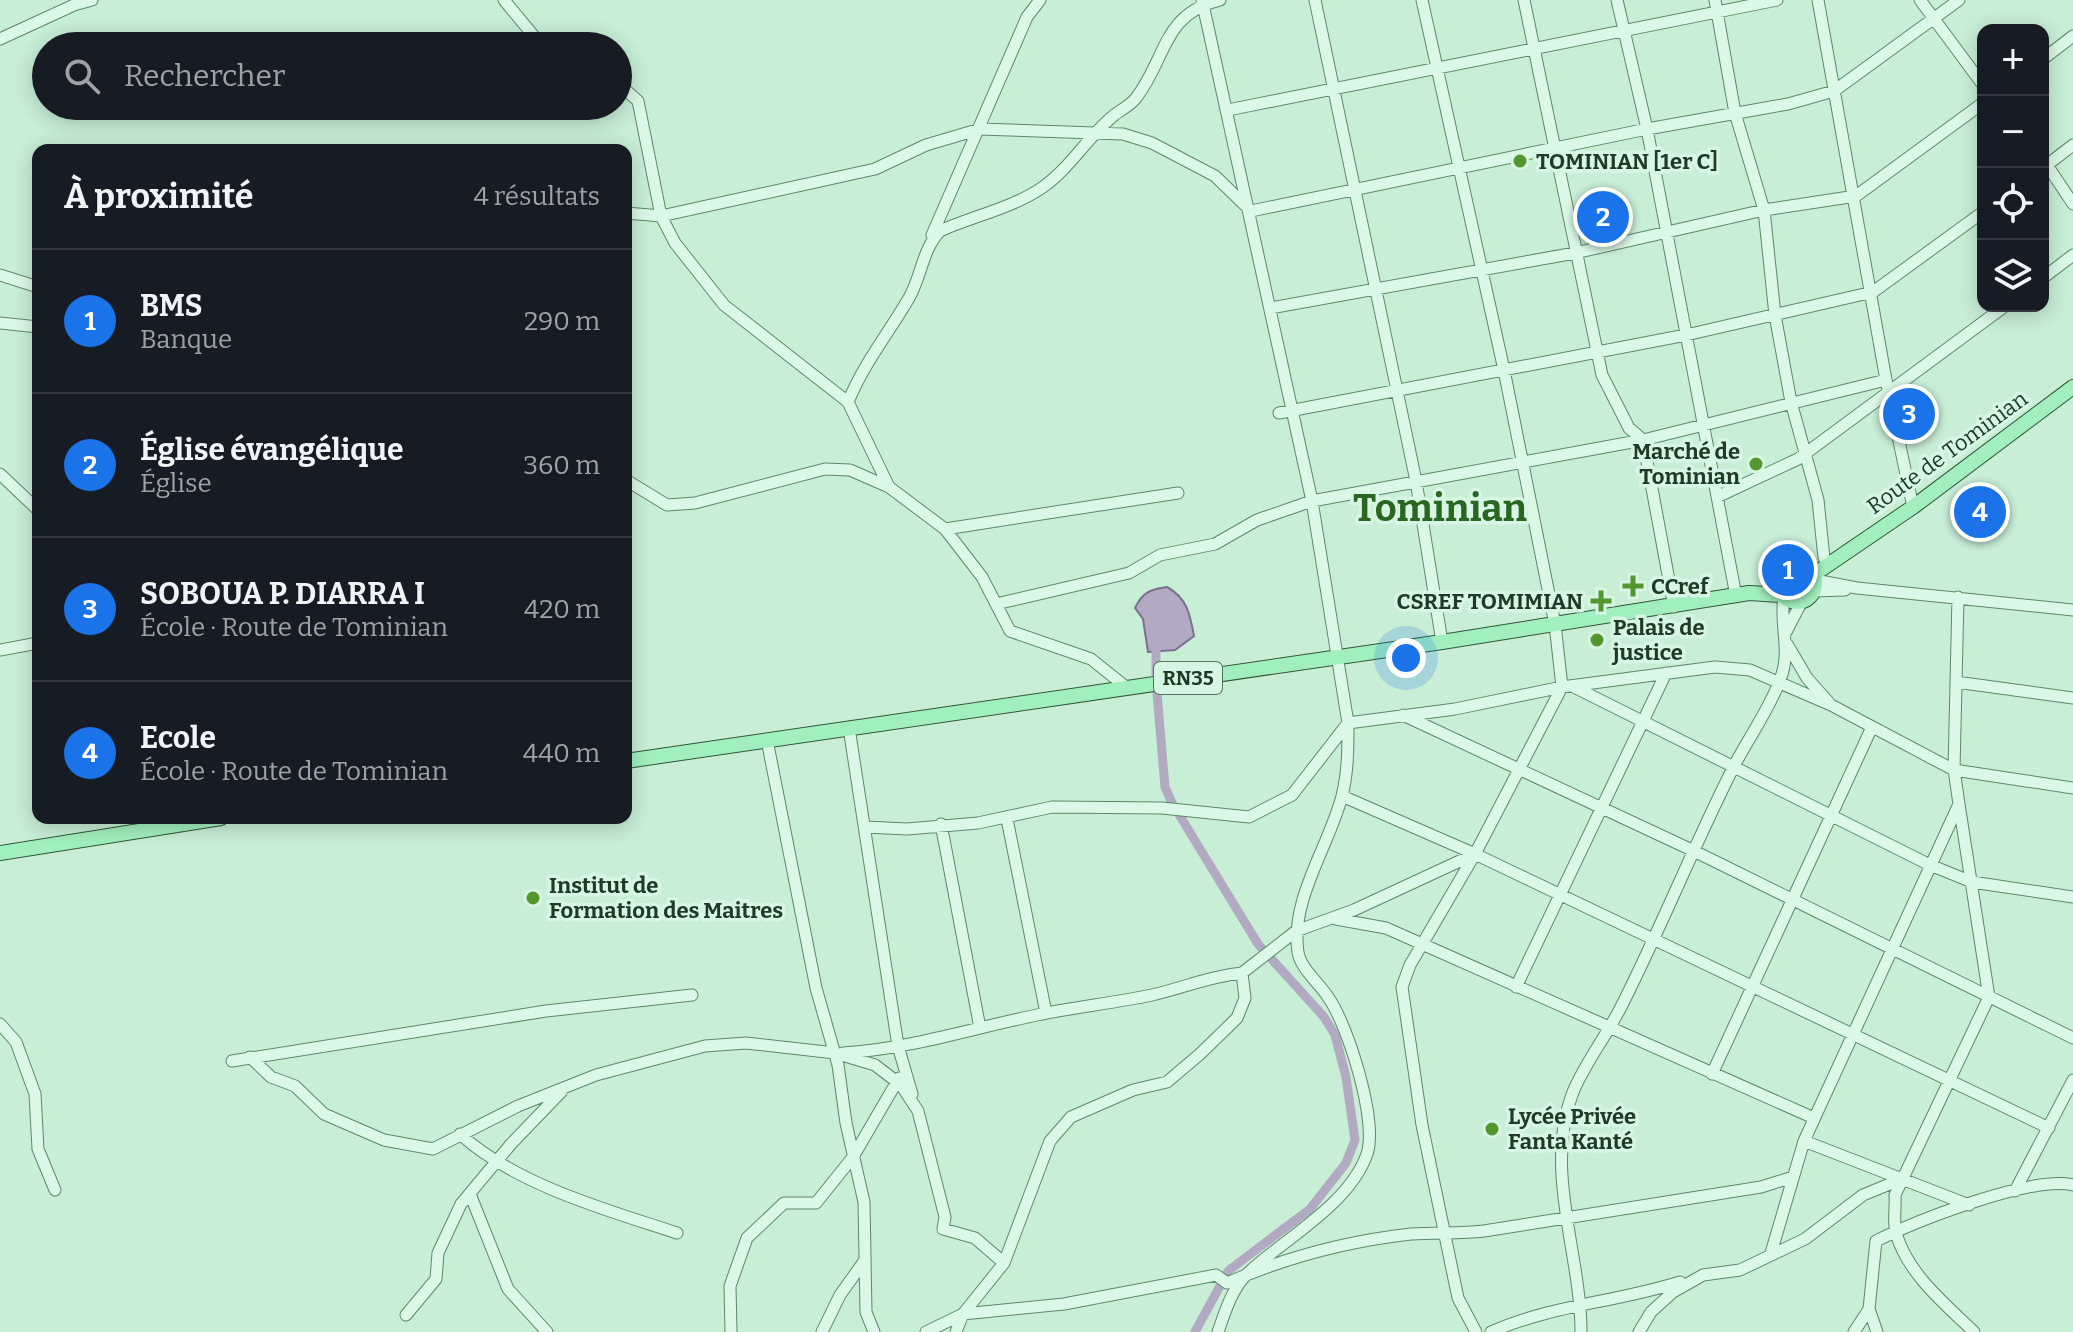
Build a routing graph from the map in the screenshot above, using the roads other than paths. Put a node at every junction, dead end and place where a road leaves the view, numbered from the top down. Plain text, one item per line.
1 (92, 0) edge
2 (504, 0) edge
3 (1040, 0) edge
4 (1220, 0) edge
5 (1315, 0) edge
6 (1422, 0) edge
7 (1524, 0) edge
8 (1617, 0) edge
9 (1715, 0) edge
10 (1777, 0) edge
11 (1818, 0) edge
12 (1920, 0) edge
13 (1959, 0) edge
14 (1203, 2) edge
15 (1718, 14) junction
16 (1934, 20) junction
17 (530, 32) edge
18 (1624, 33) junction
19 (2073, 36) edge
20 (0, 39) edge
21 (1534, 48) junction
22 (2049, 54) edge
23 (1437, 69) junction
24 (1977, 77) edge
25 (1336, 87) junction
26 (1834, 91) junction
27 (632, 96) edge
28 (1977, 107) edge
29 (1228, 110) junction
30 (1735, 113) junction
31 (980, 129) junction
32 (1647, 129) junction
33 (1096, 134) junction
34 (2073, 145) edge
35 (1553, 150) junction
36 (2049, 161) edge
37 (2048, 168) edge
38 (1457, 170) junction
39 (1354, 192) junction
40 (1856, 196) junction
41 (2073, 204) edge
42 (1764, 210) junction
43 (1251, 211) junction
44 (632, 214) edge
45 (661, 216) junction
46 (1977, 216) edge
47 (1666, 234) junction
48 (928, 244) junction
49 (1575, 253) junction
50 (2073, 255) edge
51 (1483, 271) junction
52 (2049, 273) edge
53 (0, 275) edge
54 (32, 285) edge
55 (1375, 290) junction
56 (1873, 292) junction
57 (1270, 308) junction
58 (1997, 312) edge
59 (1775, 315) junction
60 (0, 323) edge
61 (32, 326) edge
62 (1686, 335) junction
63 (1598, 353) junction
64 (1504, 370) junction
65 (1886, 380) junction
66 (2073, 387) edge
67 (1395, 392) junction
68 (1889, 393) junction
69 (848, 402) junction
70 (1791, 402) junction
71 (1292, 411) junction
72 (1279, 413) dead end
73 (1705, 423) junction
74 (1643, 440) junction
75 (1804, 454) junction
76 (1521, 460) junction
77 (0, 474) edge
78 (1416, 481) junction
79 (632, 484) edge
80 (889, 487) junction
81 (1178, 493) dead end
82 (1719, 496) junction
83 (1312, 501) junction
84 (32, 504) edge
85 (1913, 507) junction
86 (945, 529) junction
87 (1846, 551) junction
88 (1824, 558) junction
89 (1800, 566) junction
90 (1782, 573) junction
91 (1811, 587) junction
92 (1743, 594) junction
93 (1783, 596) junction
94 (1958, 597) junction
95 (996, 604) junction
96 (1674, 607) junction
97 (2073, 610) edge
98 (1555, 624) junction
99 (1787, 638) junction
100 (1442, 642) junction
101 (32, 644) edge
102 (0, 650) edge
103 (1337, 657) junction
104 (1666, 673) junction
105 (1780, 680) junction
106 (1956, 682) junction
107 (1567, 686) junction
108 (1126, 687) junction
109 (2073, 698) edge
110 (1831, 705) junction
111 (1402, 715) junction
112 (1641, 722) junction
113 (1348, 723) junction
114 (1872, 727) junction
115 (849, 728) junction
116 (767, 740) junction
117 (632, 760) edge
118 (1734, 766) junction
119 (1518, 770) junction
120 (1954, 770) junction
121 (2073, 788) edge
122 (1342, 796) junction
123 (1959, 804) junction
124 (1599, 807) junction
125 (1832, 815) junction
126 (1007, 819) junction
127 (183, 824) edge
128 (941, 824) junction
129 (865, 827) junction
130 (1694, 851) junction
131 (0, 853) edge
132 (1475, 854) junction
133 (1930, 865) junction
134 (1972, 882) junction
135 (1558, 895) junction
136 (2073, 897) edge
137 (1792, 900) junction
138 (1333, 918) junction
139 (1296, 931) junction
140 (1655, 940) junction
141 (1422, 944) junction
142 (1890, 949) junction
143 (1242, 973) junction
144 (1753, 986) junction
145 (1516, 987) junction
146 (692, 995) dead end
147 (1989, 997) junction
148 (1046, 1013) junction
149 (0, 1024) edge
150 (980, 1028) junction
151 (1610, 1029) junction
152 (1852, 1031) junction
153 (2073, 1038) edge
154 (898, 1046) junction
155 (835, 1053) junction
156 (250, 1057) junction
157 (232, 1061) dead end
158 (903, 1066) junction
159 (1712, 1074) junction
160 (1948, 1080) junction
161 (2073, 1080) edge
162 (897, 1082) junction
163 (565, 1087) junction
164 (918, 1111) junction
165 (1814, 1118) junction
166 (2049, 1128) junction
167 (460, 1134) junction
168 (1804, 1141) junction
169 (853, 1157) junction
170 (499, 1161) junction
171 (1793, 1177) junction
172 (1902, 1179) junction
173 (2073, 1185) edge
174 (55, 1190) dead end
175 (2015, 1191) junction
176 (470, 1194) junction
177 (1969, 1205) junction
178 (1566, 1217) junction
179 (1895, 1231) junction
180 (677, 1233) dead end
181 (1446, 1236) junction
182 (1771, 1253) junction
183 (865, 1260) junction
184 (1004, 1263) junction
185 (1246, 1274) junction
186 (1703, 1275) junction
187 (1581, 1304) junction
188 (1869, 1309) junction
189 (963, 1314) junction
190 (406, 1315) dead end
191 (547, 1332) edge
192 (731, 1332) edge
193 (822, 1332) edge
194 (874, 1332) edge
195 (926, 1332) edge
196 (956, 1332) edge
197 (1218, 1332) edge
198 (1476, 1332) edge
199 (1491, 1332) edge
200 (1581, 1332) edge
201 (1639, 1332) edge
202 (1854, 1332) edge
203 (1877, 1332) edge
204 (1974, 1332) edge

1 - 20 street
2 - 17 street
3 - 31 street
4 - 14 street
5 - 25 street
6 - 23 street
7 - 21 street
8 - 18 street
9 - 15 street
10 - 15 street
11 - 26 street
12 - 16 street
13 - 16 street
14 - 29 street
14 - 33 street
15 - 18 street
15 - 30 street
16 - 24 street
16 - 26 street
18 - 21 street
18 - 32 street
19 - 22 street
21 - 23 street
21 - 35 street
23 - 25 street
23 - 38 street
25 - 29 street
25 - 39 street
26 - 30 street
26 - 40 street
27 - 45 street
28 - 40 street
29 - 43 street
30 - 32 street
30 - 42 street
31 - 33 street
31 - 45 street
31 - 48 street
32 - 35 street
32 - 47 street
33 - 43 street
33 - 48 street
34 - 36 street
35 - 38 street
35 - 49 street
37 - 41 street
38 - 39 street
38 - 51 street
39 - 43 street
39 - 55 street
40 - 42 street
40 - 56 street
42 - 47 street
42 - 59 street
43 - 57 street
44 - 45 street
45 - 69 street
46 - 56 street
47 - 49 street
47 - 62 street
48 - 69 street
49 - 51 street
49 - 63 street
50 - 52 street
51 - 55 street
51 - 64 street
53 - 54 street
55 - 57 street
55 - 67 street
56 - 59 street
56 - 65 street
57 - 71 street
58 - 68 street
59 - 62 street
59 - 70 street
60 - 61 street
62 - 63 street
62 - 73 street
63 - 64 street
63 - 74 street
64 - 67 street
64 - 76 street
65 - 68 street
65 - 70 street
66 - 85 main road, Route de Tominian / RN35
67 - 71 street
67 - 78 street
68 - 75 street
68 - 85 street
69 - 80 street
70 - 73 street
70 - 75 street
71 - 72 street
71 - 83 street
73 - 74 street
73 - 82 street
74 - 76 street
74 - 96 street
75 - 82 street
75 - 88 street
76 - 78 street
76 - 98 street
77 - 84 street
78 - 83 street
78 - 100 street
79 - 80 street
80 - 86 street
81 - 86 street
82 - 92 street
83 - 95 street
83 - 103 street
85 - 87 main road, Route de Tominian / RN35
86 - 95 street
87 - 88 main road, RN35
87 - 91 main road, RN35
88 - 89 main road, RN35
89 - 90 main road, RN35
89 - 91 main road
90 - 92 main road, RN35
90 - 93 main road
91 - 93 main road, RN35
91 - 94 street
91 - 99 street
92 - 93 main road, RN35
92 - 96 main road, RN35
93 - 99 street
94 - 97 street
94 - 106 street
95 - 108 street
96 - 98 main road, RN35
98 - 100 main road, RN35
98 - 107 street
99 - 105 street
99 - 110 street
100 - 103 main road, RN35
101 - 102 street
103 - 108 main road, RN35
103 - 113 street
104 - 105 street
104 - 107 street
104 - 112 street
105 - 110 street
105 - 118 street
106 - 109 street
106 - 120 street
107 - 111 street
107 - 112 street
107 - 119 street
108 - 115 main road, RN35
110 - 114 street
111 - 113 street
111 - 119 street
112 - 118 street
112 - 124 street
113 - 122 street
113 - 126 street
114 - 120 street
114 - 125 street
115 - 116 main road, RN35
115 - 129 street
116 - 117 main road, RN35
116 - 155 street
118 - 125 street
118 - 130 street
119 - 124 street
119 - 132 street
120 - 121 street
120 - 123 street
122 - 132 street
122 - 139 street
123 - 133 street
123 - 134 street
124 - 130 street
124 - 135 street
125 - 133 street
125 - 137 street
126 - 128 street
126 - 148 street
127 - 131 main road
128 - 129 street
128 - 150 street
129 - 154 street
130 - 137 street
130 - 140 street
132 - 135 street
132 - 138 street
132 - 141 street
133 - 134 street
133 - 142 street
134 - 136 street
134 - 147 street
135 - 140 street
135 - 145 street
137 - 142 street
137 - 144 street
138 - 139 street
138 - 141 street
139 - 143 street
139 - 185 street
140 - 144 street
140 - 151 street
141 - 145 street
141 - 181 street
142 - 147 street
142 - 152 street
143 - 148 street
143 - 184 street
144 - 152 street
144 - 159 street
145 - 151 street
146 - 156 street
147 - 153 street
147 - 160 street
148 - 150 street
149 - 174 street
150 - 154 street
151 - 159 street
151 - 178 street
152 - 160 street
152 - 165 street
154 - 155 street
154 - 158 street
155 - 162 street
155 - 163 street
155 - 169 street
156 - 157 street
156 - 167 street
158 - 162 street
158 - 164 street
159 - 165 street
160 - 166 street
160 - 172 street
161 - 166 street
162 - 164 street
162 - 169 street
163 - 167 street
163 - 170 street
164 - 184 street
165 - 168 street
166 - 175 street
167 - 170 street
168 - 171 street
168 - 172 street
169 - 183 street
169 - 192 street
170 - 176 street
170 - 180 street
171 - 178 street
171 - 182 street
172 - 177 street
172 - 179 street
172 - 182 street
173 - 175 street
175 - 177 street
176 - 190 street
176 - 191 street
177 - 179 street
178 - 181 street
178 - 187 street
179 - 188 street
179 - 204 street
181 - 185 street
181 - 198 street
182 - 186 street
183 - 193 street
183 - 194 street
184 - 189 street
185 - 189 street
185 - 197 street
186 - 187 street
186 - 201 street
187 - 199 street
187 - 200 street
188 - 202 street
188 - 203 street
189 - 195 street
189 - 196 street

